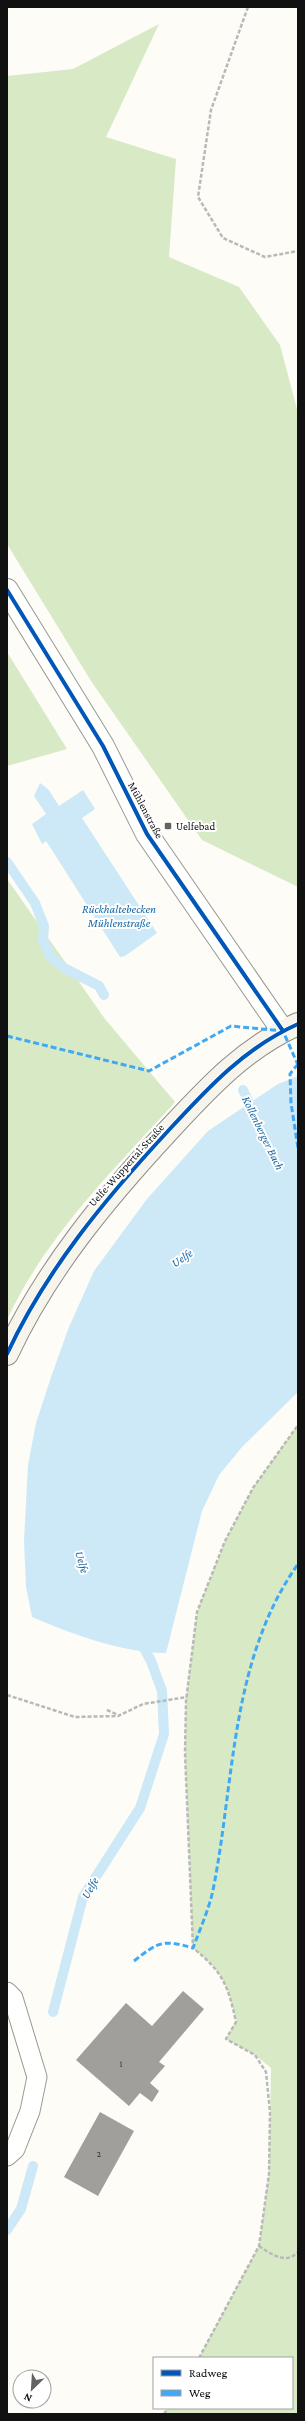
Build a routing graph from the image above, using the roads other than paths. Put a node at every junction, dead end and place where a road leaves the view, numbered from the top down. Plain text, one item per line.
1 (7, 590) edge
2 (290, 1027) edge
3 (7, 1354) edge
4 (7, 1992) edge
5 (7, 2156) edge

1 - 2 street, Mühlenstraße
2 - 3 main road, Uelfe-Wuppertal-Straße
4 - 5 lane

